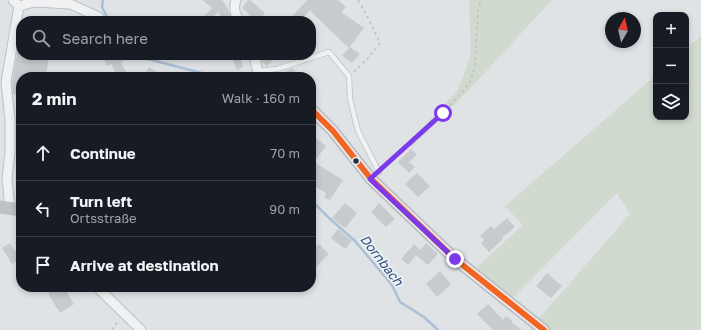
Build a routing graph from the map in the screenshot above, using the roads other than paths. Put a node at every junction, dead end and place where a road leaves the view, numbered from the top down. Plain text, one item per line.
1 (236, 0) edge
2 (16, 3) edge
3 (97, 16) edge
4 (237, 16) edge
5 (316, 56) edge
6 (255, 60) edge
7 (305, 60) edge
8 (258, 72) edge
9 (266, 72) edge
10 (316, 114) edge
11 (379, 172) road end
12 (10, 209) edge
13 (102, 292) edge
14 (141, 330) edge
15 (544, 330) edge

1 - 4 street
2 - 3 street
2 - 12 street
5 - 11 lane
6 - 8 street
7 - 9 lane
10 - 15 street
13 - 14 street

